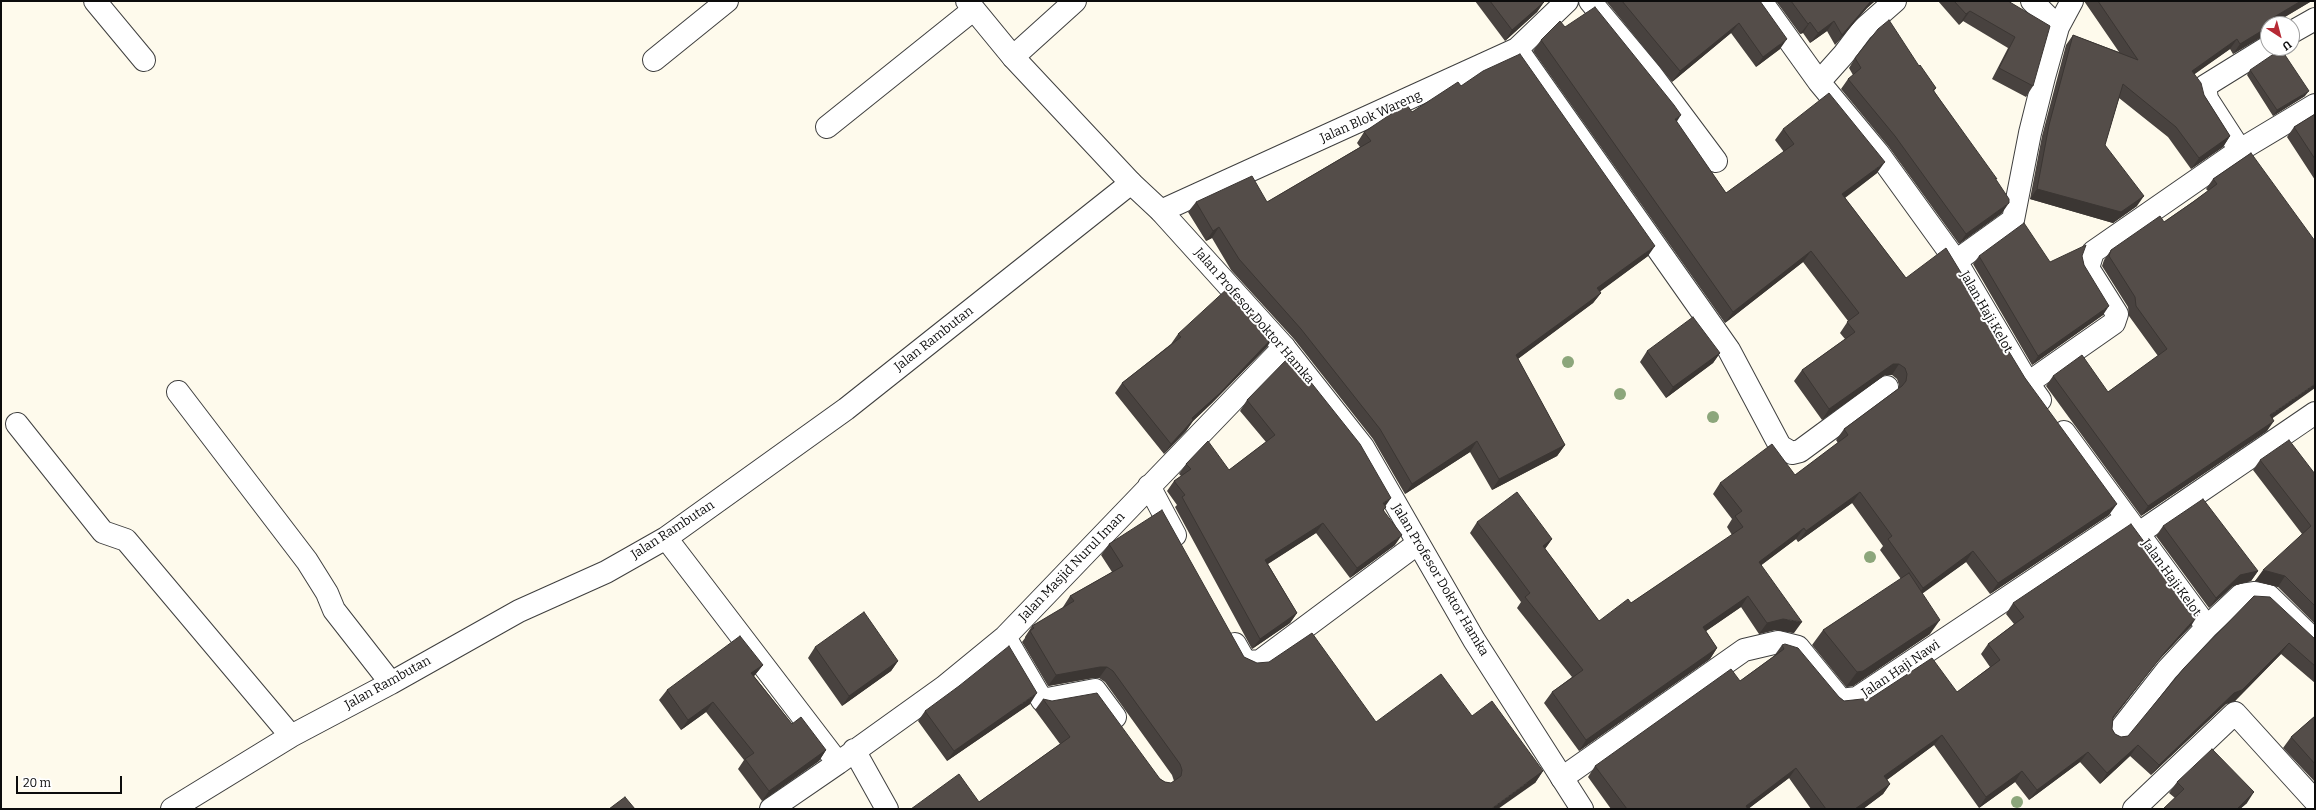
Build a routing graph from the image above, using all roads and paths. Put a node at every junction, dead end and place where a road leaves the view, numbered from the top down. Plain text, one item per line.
1 (94, 1) edge
2 (727, 1) edge
3 (1075, 1) edge
4 (1590, 1) edge
5 (1761, 1) edge
6 (1894, 1) edge
7 (2032, 1) edge
8 (2072, 1) edge
9 (1560, 4) edge
10 (970, 6) edge
11 (2315, 19) edge
12 (2058, 27) junction
13 (2300, 27) edge
14 (1517, 49) junction
15 (2260, 52) edge
16 (1013, 57) junction
17 (144, 60) dead end
18 (654, 60) dead end
19 (1819, 82) junction
20 (2315, 105) edge
21 (827, 127) dead end
22 (2240, 150) junction
23 (1716, 161) dead end
24 (1131, 183) junction
25 (1161, 212) junction
26 (1956, 260) junction
27 (1284, 346) junction
28 (2028, 383) junction
29 (1888, 387) edge
30 (178, 392) dead end
31 (2315, 413) edge
32 (17, 424) dead end
33 (1149, 486) junction
34 (2133, 526) junction
35 (666, 538) junction
36 (1417, 544) junction
37 (1186, 555) edge
38 (1224, 624) edge
39 (2207, 627) junction
40 (1005, 637) junction
41 (2315, 641) edge
42 (391, 683) junction
43 (1126, 733) edge
44 (2116, 735) edge
45 (291, 736) junction
46 (846, 757) junction
47 (1562, 778) junction
48 (2315, 801) edge
49 (172, 809) edge
50 (771, 809) edge
51 (887, 809) edge
52 (1582, 809) edge
53 (2134, 809) edge

1 - 17 street
2 - 18 street
3 - 16 street
4 - 23 street
5 - 19 street, Jalan Haji Kelot
6 - 19 street
7 - 12 street
8 - 12 street
9 - 14 street, Jalan Blok Wareng
10 - 16 street, Jalan Profesor Doktor Hamka
10 - 21 street
11 - 13 street
12 - 26 street
14 - 25 street, Jalan Blok Wareng
14 - 29 street
15 - 22 street
16 - 24 street, Jalan Profesor Doktor Hamka
19 - 26 street, Jalan Haji Kelot
20 - 22 street
22 - 28 street
24 - 25 street, Jalan Profesor Doktor Hamka
24 - 35 street, Jalan Rambutan
25 - 27 street, Jalan Profesor Doktor Hamka
26 - 28 street, Jalan Haji Kelot
27 - 33 street, Jalan Masjid Nurul Iman
27 - 36 street, Jalan Profesor Doktor Hamka
28 - 34 street, Jalan Haji Kelot
30 - 42 street
31 - 34 street
32 - 45 street
33 - 37 street
33 - 40 street, Jalan Masjid Nurul Iman
34 - 39 street, Jalan Haji Kelot
34 - 47 street, Jalan Haji Nawi
35 - 42 street, Jalan Rambutan
35 - 46 street
36 - 38 street
36 - 47 street, Jalan Profesor Doktor Hamka
39 - 41 street
39 - 44 street
40 - 43 street
40 - 46 street, Jalan Masjid Nurul Iman
42 - 45 street, Jalan Rambutan
45 - 49 street, Jalan Rambutan
46 - 50 street, Jalan Masjid Nurul Iman
46 - 51 street
47 - 52 street, Jalan Profesor Doktor Hamka
48 - 53 street

